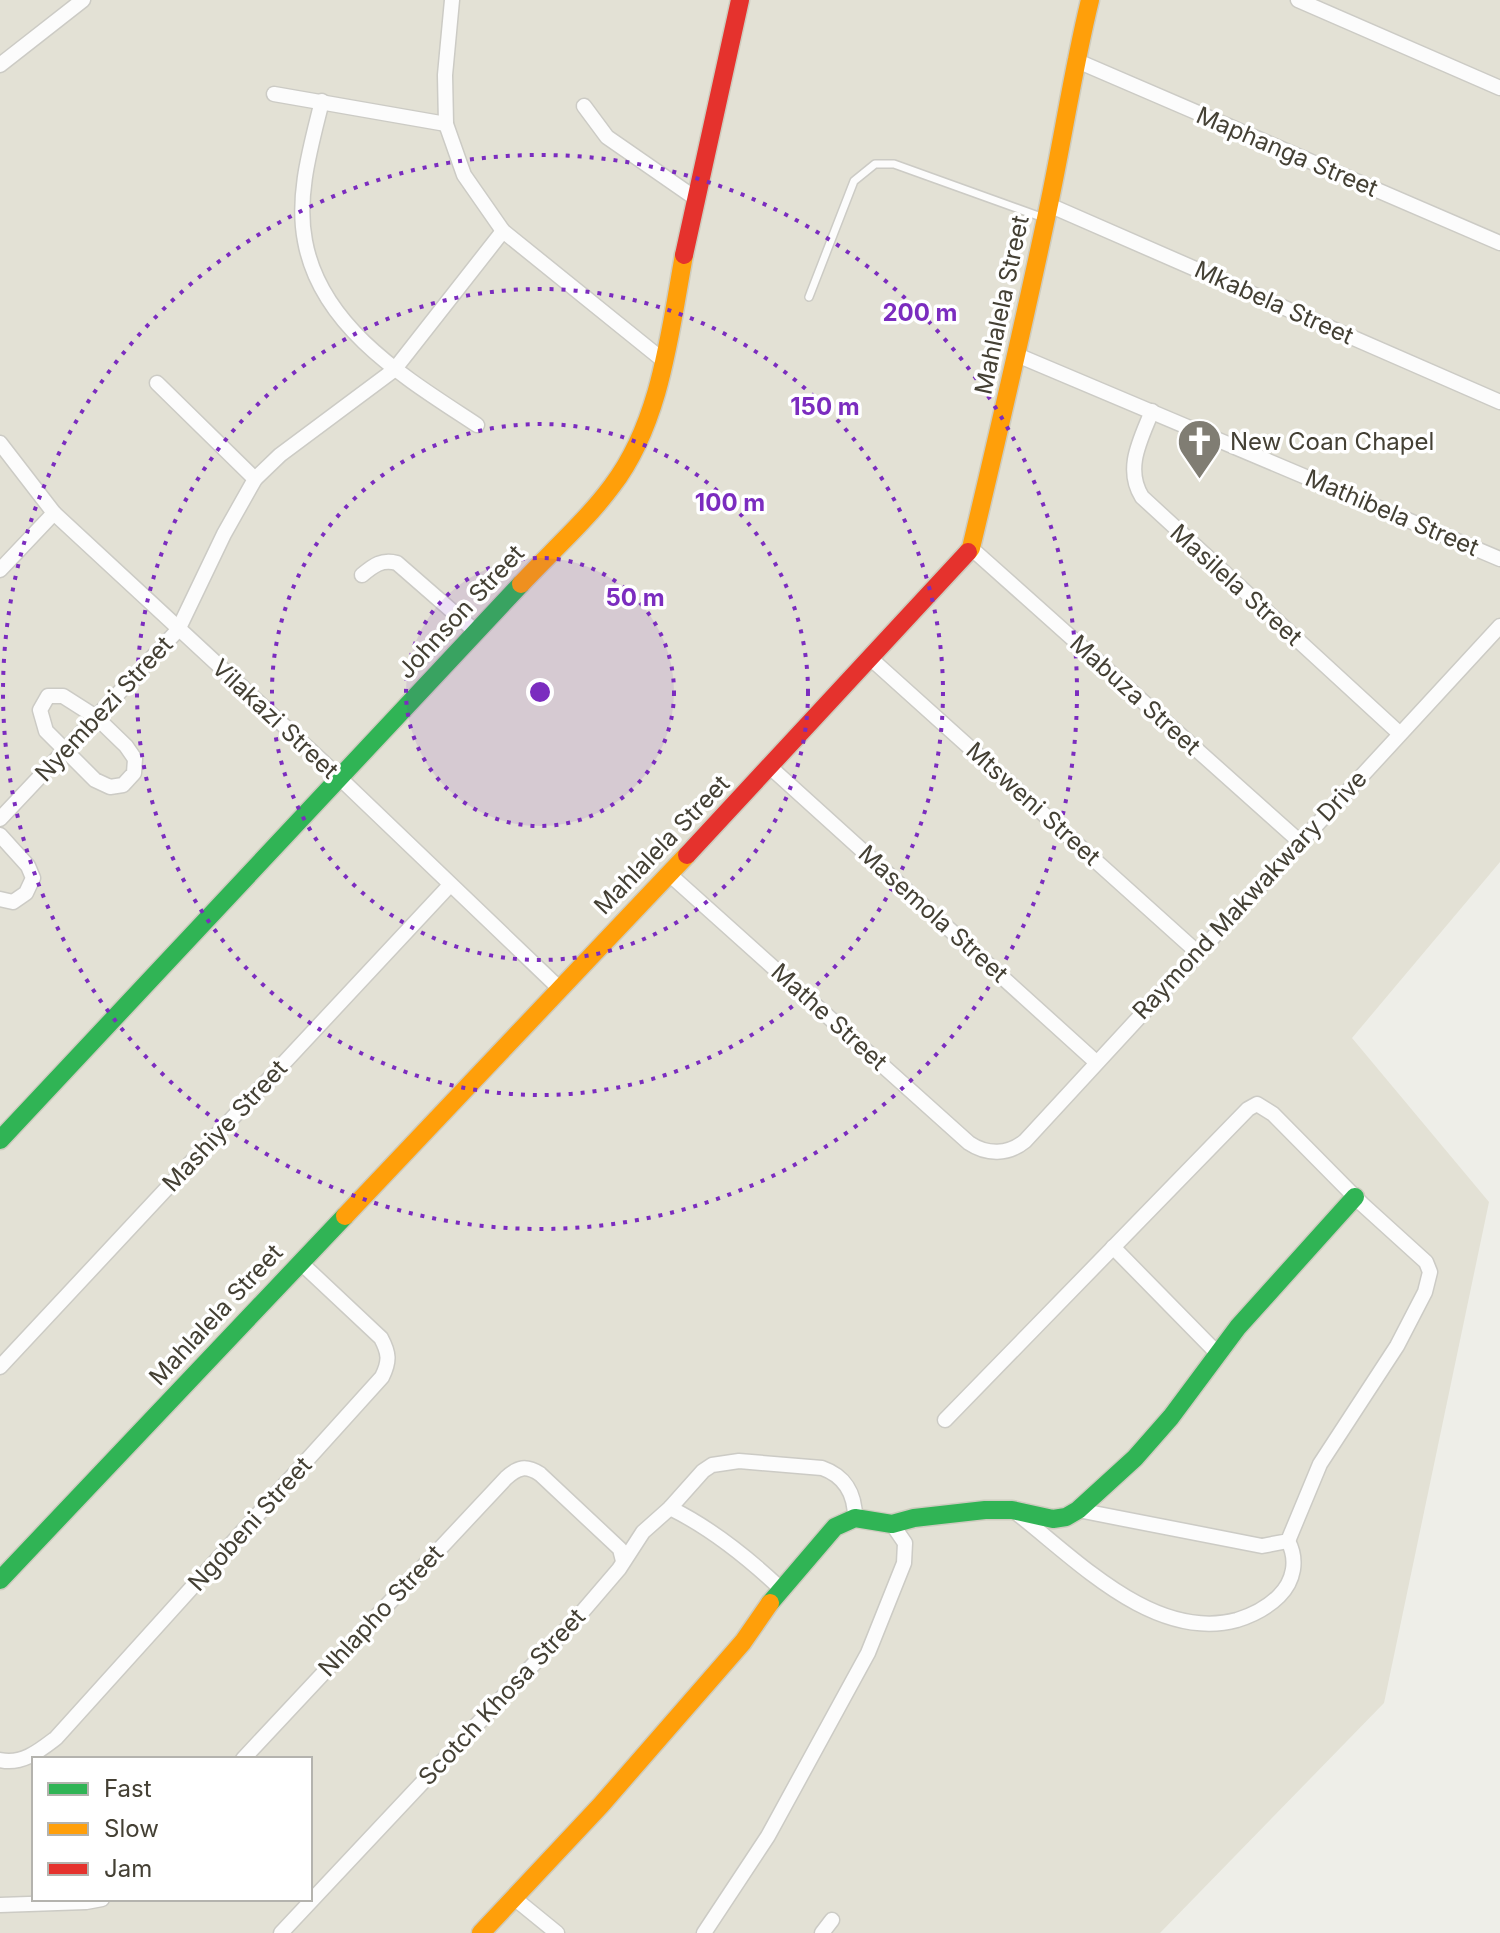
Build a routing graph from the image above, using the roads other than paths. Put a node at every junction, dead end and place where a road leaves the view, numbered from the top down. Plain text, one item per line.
1 (83, 0) edge
2 (452, 0) edge
3 (740, 0) edge
4 (1090, 0) edge
5 (1298, 0) edge
6 (1075, 60) junction
7 (0, 65) edge
8 (1500, 88) edge
9 (274, 94) dead end
10 (322, 101) junction
11 (584, 106) dead end
12 (446, 124) junction
13 (695, 198) junction
14 (1047, 212) junction
15 (503, 231) junction
16 (1500, 243) edge
17 (809, 297) dead end
18 (1017, 355) junction
19 (664, 361) junction
20 (394, 370) junction
21 (157, 383) dead end
22 (1500, 402) edge
23 (1152, 411) junction
24 (477, 425) dead end
25 (0, 443) edge
26 (255, 479) junction
27 (54, 513) junction
28 (971, 548) junction
29 (1500, 559) edge
30 (0, 570) edge
31 (362, 575) dead end
32 (1500, 626) edge
33 (178, 630) junction
34 (475, 631) junction
35 (869, 657) junction
36 (96, 717) junction
37 (1399, 733) junction
38 (65, 750) junction
39 (770, 767) junction
40 (339, 777) junction
41 (0, 819) edge
42 (0, 835) edge
43 (1299, 841) junction
44 (668, 873) junction
45 (450, 885) junction
46 (0, 899) edge
47 (1197, 952) junction
48 (559, 988) junction
49 (1096, 1062) junction
50 (0, 1140) edge
51 (995, 1152) joint
52 (1355, 1197) junction
53 (1113, 1247) junction
54 (300, 1262) junction
55 (1218, 1354) junction
56 (0, 1367) edge
57 (945, 1420) dead end
58 (670, 1508) junction
59 (1012, 1510) junction
60 (1078, 1510) junction
61 (855, 1518) junction
62 (892, 1524) junction
63 (1288, 1541) junction
64 (623, 1561) junction
65 (0, 1580) edge
66 (780, 1588) junction
67 (245, 1757) edge
68 (0, 1760) edge
69 (514, 1898) junction
70 (312, 1900) edge
71 (91, 1901) edge
72 (311, 1901) edge
73 (0, 1905) edge
74 (832, 1920) dead end
75 (281, 1933) edge
76 (481, 1933) edge
77 (557, 1933) edge
78 (704, 1933) edge
79 (822, 1933) edge

1 - 7 street
2 - 12 street
3 - 13 street, Johnson Street
4 - 6 street, Mahlalela Street
5 - 8 street
6 - 14 street, Mahlalela Street
6 - 16 street, Maphanga Street
9 - 10 street
10 - 12 street
10 - 20 street
11 - 13 street
12 - 15 street
13 - 19 street, Johnson Street
14 - 17 lane
14 - 18 street, Mahlalela Street
14 - 22 street, Mkabela Street
15 - 19 street
15 - 20 street, Nyembezi Street
18 - 23 street, Mathibela Street
18 - 28 street, Mahlalela Street
19 - 34 street, Johnson Street
20 - 24 street
20 - 26 street, Nyembezi Street
21 - 26 street
23 - 29 street, Mathibela Street
23 - 37 street, Masilela Street
25 - 27 street, Vilakazi Street
26 - 33 street, Nyembezi Street
27 - 30 street
27 - 33 street, Vilakazi Street
28 - 35 street, Mahlalela Street
28 - 43 street, Mabuza Street
31 - 34 street
32 - 37 street, Raymond Makwakwary Drive
33 - 36 street, Nyembezi Street
33 - 40 street, Vilakazi Street
34 - 40 street, Johnson Street
35 - 39 street, Mahlalela Street
35 - 47 street, Mtsweni Street
36 - 38 street, Nyembezi Street
36 - 38 street
36 - 38 street
37 - 43 street, Raymond Makwakwary Drive
38 - 41 street, Nyembezi Street
39 - 44 street, Mahlalela Street
39 - 49 street, Masemola Street
40 - 45 street, Vilakazi Street
40 - 50 street, Johnson Street
42 - 46 street
43 - 47 street, Raymond Makwakwary Drive
44 - 48 street, Mahlalela Street
44 - 51 street, Mathe Street
45 - 48 street, Vilakazi Street
45 - 56 street, Mashiye Street
47 - 49 street, Raymond Makwakwary Drive
48 - 54 street, Mahlalela Street
49 - 51 street, Raymond Makwakwary Drive
52 - 53 street
52 - 55 street
52 - 63 street
53 - 55 street
53 - 57 street
54 - 65 street, Mahlalela Street
54 - 68 street, Ngobeni Street
55 - 60 street
58 - 61 street, Scotch Khosa Street
58 - 64 street, Scotch Khosa Street
58 - 66 street
59 - 60 street
59 - 62 street
59 - 63 street
60 - 63 street
61 - 62 street
61 - 66 street
62 - 78 street
64 - 67 street, Nhlapho Street
64 - 70 street, Scotch Khosa Street
66 - 69 street
69 - 76 street
69 - 77 street
71 - 73 street
72 - 75 street, Scotch Khosa Street
74 - 79 street

